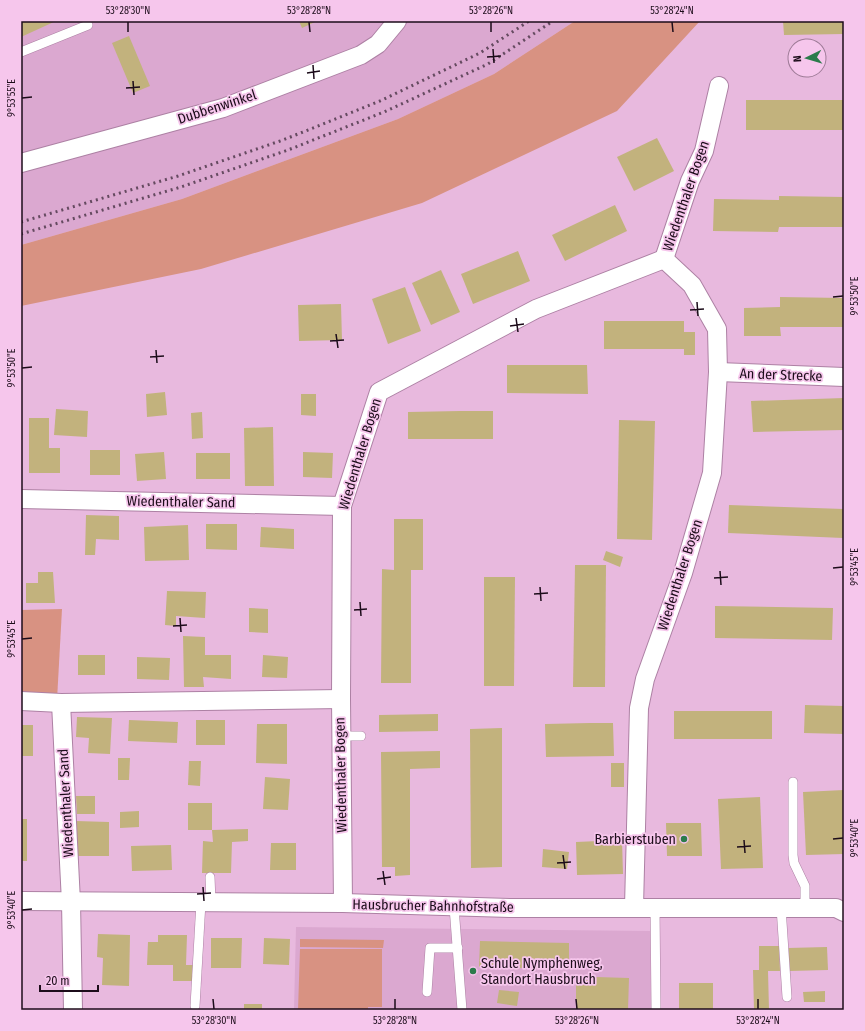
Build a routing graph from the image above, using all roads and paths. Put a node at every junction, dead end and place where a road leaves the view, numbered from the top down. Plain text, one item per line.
1 (397, 21) edge
2 (88, 25) dead end
3 (21, 52) edge
4 (719, 86) dead end
5 (21, 163) edge
6 (664, 259) junction
7 (718, 372) junction
8 (844, 377) edge
9 (21, 499) edge
10 (342, 506) junction
11 (341, 699) junction
12 (21, 701) edge
13 (61, 704) junction
14 (341, 736) junction
15 (361, 736) dead end
16 (793, 782) dead end
17 (210, 877) dead end
18 (21, 902) edge
19 (71, 902) junction
20 (206, 902) junction
21 (343, 903) junction
22 (454, 907) junction
23 (634, 907) junction
24 (655, 907) junction
25 (781, 907) junction
26 (805, 908) junction
27 (844, 912) edge
28 (458, 948) junction
29 (427, 992) dead end
30 (787, 997) dead end
31 (195, 1006) dead end
32 (73, 1010) edge
33 (462, 1010) edge
34 (656, 1010) edge

1 - 5 street, Dubbenwinkel
2 - 3 lane
4 - 6 street, Wiedenthaler Bogen
6 - 7 street, Wiedenthaler Bogen
6 - 10 street, Wiedenthaler Bogen
7 - 8 street, An der Strecke
7 - 23 street, Wiedenthaler Bogen
9 - 10 street, Wiedenthaler Sand
10 - 11 street, Wiedenthaler Bogen
11 - 13 street
11 - 14 street, Wiedenthaler Bogen
12 - 13 street
13 - 19 street, Wiedenthaler Sand
14 - 15 lane
14 - 21 street, Wiedenthaler Bogen
16 - 26 lane
17 - 20 lane
18 - 19 street, Hausbrucher Bahnhofstraße
19 - 20 street, Hausbrucher Bahnhofstraße
19 - 32 street, Wiedenthaler Sand
20 - 21 street, Hausbrucher Bahnhofstraße
20 - 31 lane
21 - 22 street, Hausbrucher Bahnhofstraße
22 - 23 street, Hausbrucher Bahnhofstraße
22 - 28 lane
23 - 24 street, Hausbrucher Bahnhofstraße
24 - 25 street, Hausbrucher Bahnhofstraße
24 - 34 lane
25 - 26 street, Hausbrucher Bahnhofstraße
25 - 30 lane
26 - 27 street, Hausbrucher Bahnhofstraße
28 - 29 lane
28 - 33 lane

